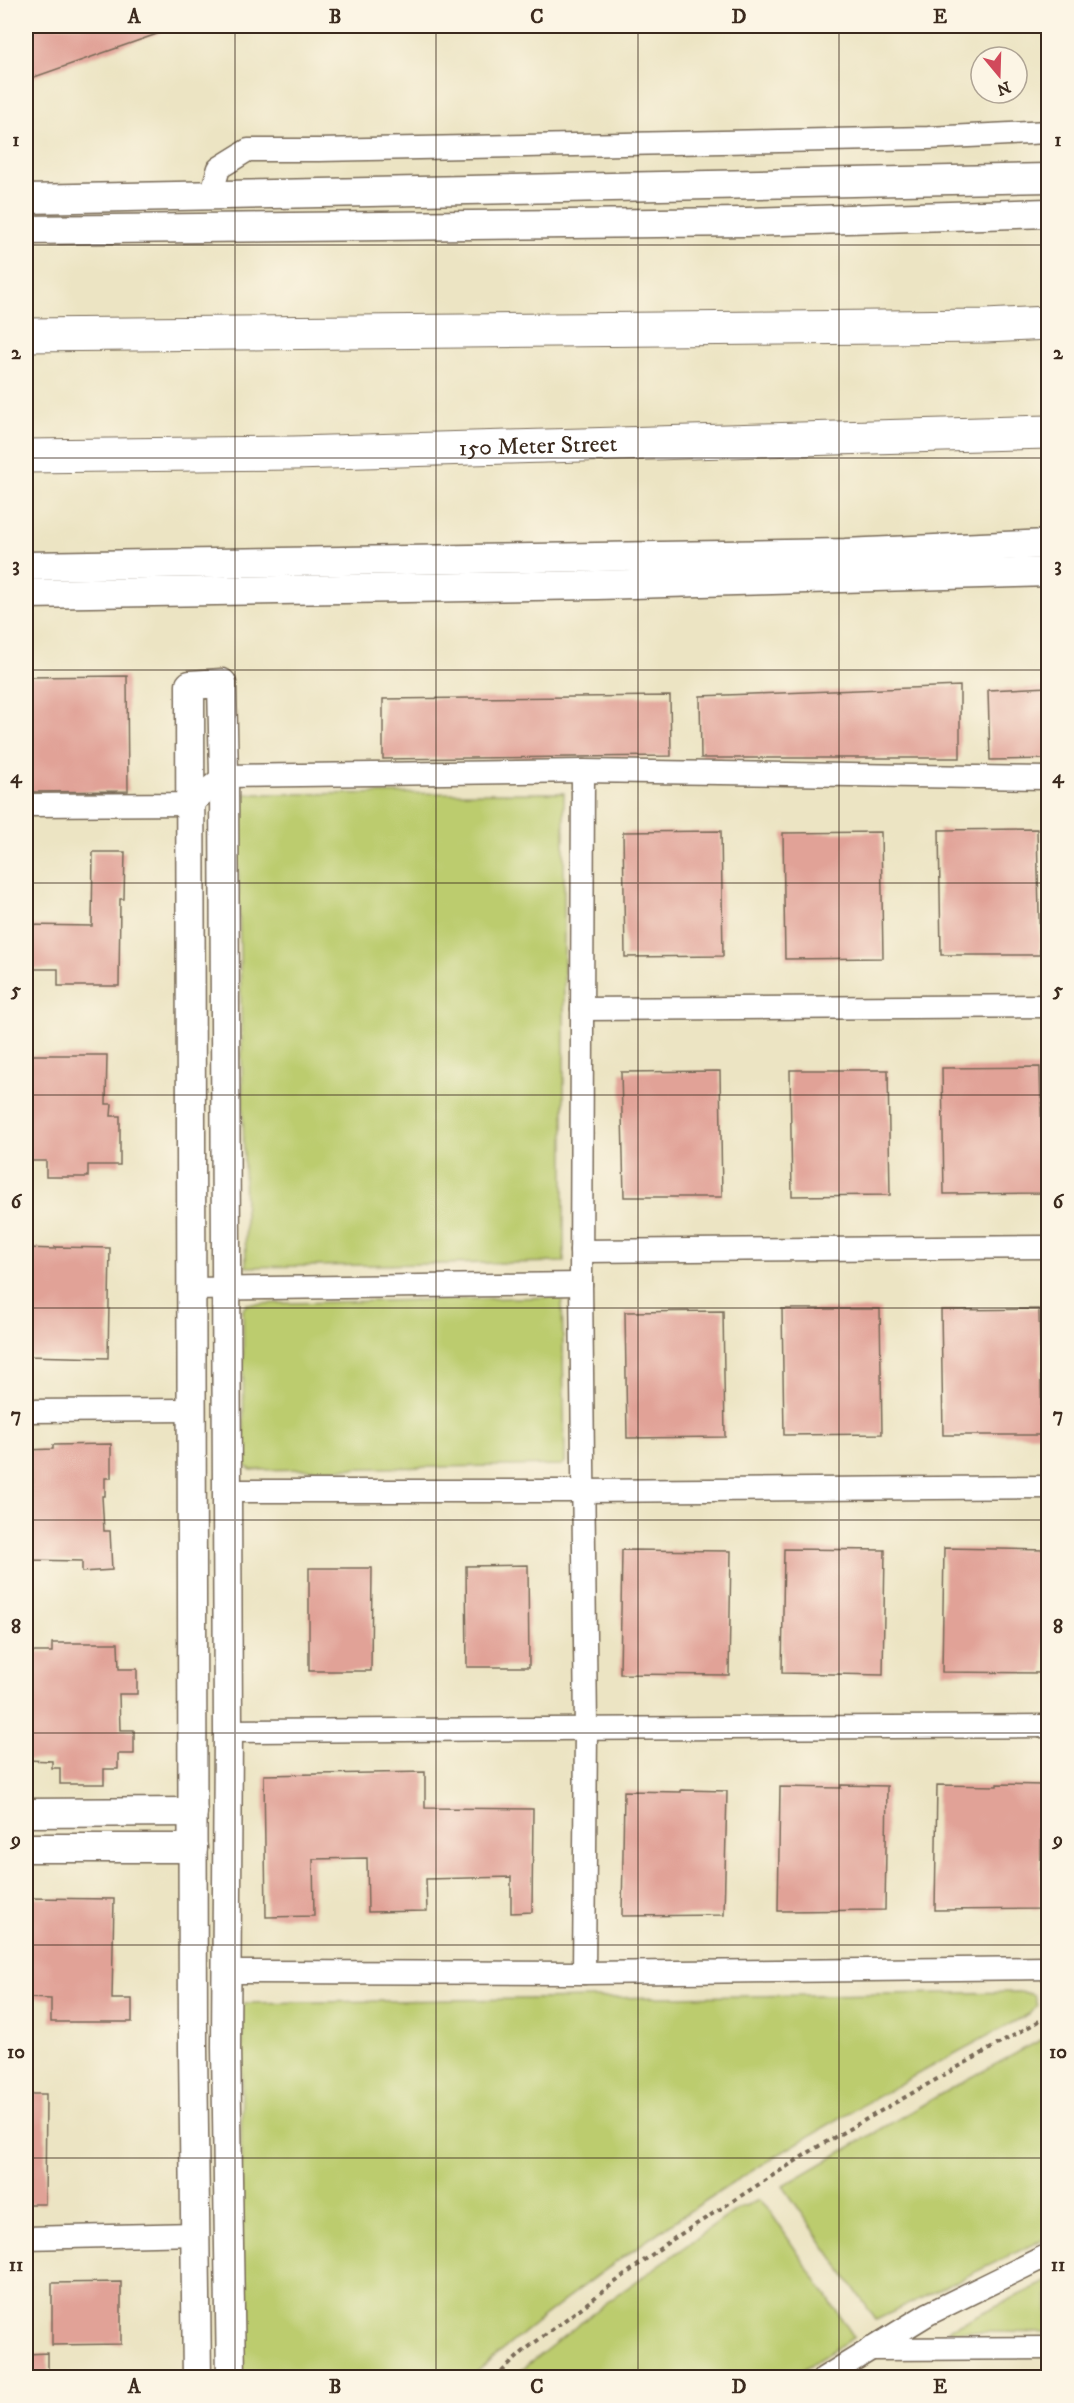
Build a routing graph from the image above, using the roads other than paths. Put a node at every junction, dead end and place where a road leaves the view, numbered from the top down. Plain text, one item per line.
1 (1048, 132) edge
2 (1048, 178) edge
3 (211, 195) junction
4 (26, 199) edge
5 (1048, 213) edge
6 (26, 230) edge
7 (1048, 323) edge
8 (26, 335) edge
9 (1048, 432) edge
10 (26, 456) edge
11 (1048, 544) edge
12 (26, 566) edge
13 (1048, 572) edge
14 (26, 594) edge
15 (583, 771) junction
16 (224, 776) junction
17 (1048, 778) edge
18 (191, 804) junction
19 (26, 805) edge
20 (1048, 1006) edge
21 (582, 1009) junction
22 (1048, 1247) edge
23 (581, 1251) junction
24 (581, 1284) junction
25 (225, 1288) junction
26 (192, 1289) junction
27 (192, 1410) junction
28 (26, 1411) edge
29 (1048, 1487) edge
30 (225, 1491) junction
31 (582, 1491) junction
32 (1048, 1726) edge
33 (586, 1729) junction
34 (228, 1731) junction
35 (194, 1812) junction
36 (26, 1813) edge
37 (26, 1848) edge
38 (193, 1848) junction
39 (1048, 1968) edge
40 (227, 1972) junction
41 (584, 1973) junction
42 (226, 2047) junction
43 (193, 2048) junction
44 (196, 2234) junction
45 (26, 2238) edge
46 (1048, 2255) edge
47 (1048, 2348) edge
48 (870, 2349) junction
49 (196, 2378) edge
50 (231, 2378) edge
51 (824, 2378) edge

1 - 3 street
2 - 3 street
3 - 4 street
5 - 6 street
7 - 8 highway
9 - 10 highway, 150 Meter Street
11 - 12 street
13 - 14 street
15 - 16 street
15 - 17 street
15 - 21 street
16 - 18 street
16 - 18 street
16 - 25 street
18 - 19 street
18 - 26 street
20 - 21 street
21 - 23 street
22 - 23 street
23 - 24 street
24 - 25 street
24 - 31 street
25 - 26 street
25 - 30 street
26 - 27 street
27 - 28 street
27 - 35 street
29 - 31 street
30 - 31 street
30 - 34 street
31 - 33 street
32 - 33 street
33 - 34 street
33 - 41 street
34 - 40 street
35 - 36 street
35 - 38 street
37 - 38 street
38 - 43 street
39 - 41 street
40 - 41 street
40 - 42 street
42 - 43 street
42 - 50 street
43 - 44 street
44 - 45 street
44 - 49 street
46 - 48 street
47 - 48 street
48 - 51 street

